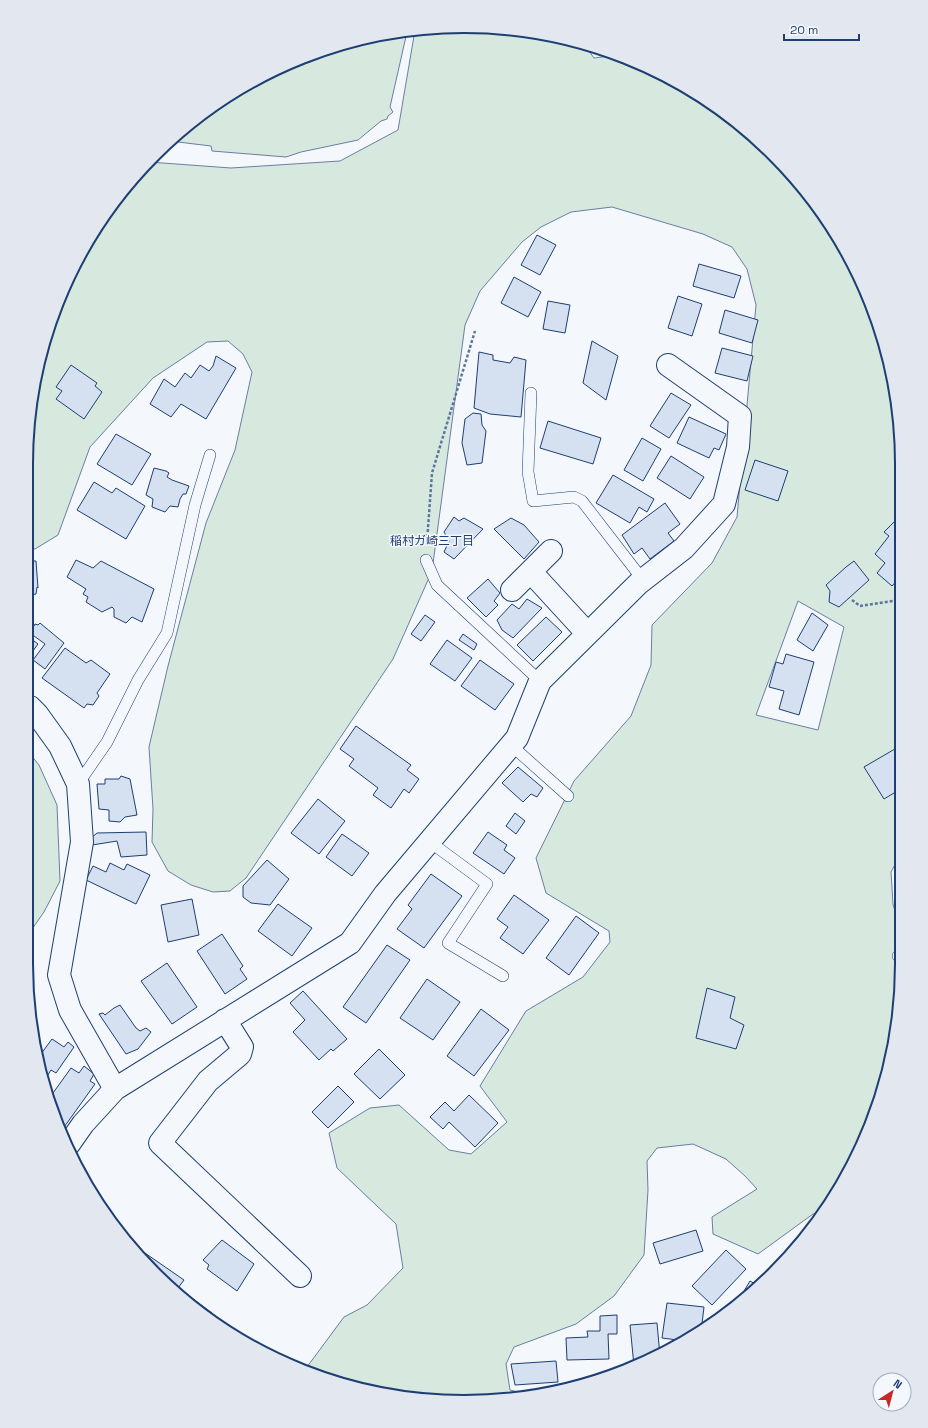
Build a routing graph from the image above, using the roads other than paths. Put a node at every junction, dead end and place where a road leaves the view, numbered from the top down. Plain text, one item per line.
1 (668, 365) dead end
2 (531, 393) dead end
3 (210, 454) dead end
4 (551, 551) dead end
5 (426, 560) road end
6 (531, 572) junction
7 (643, 580) junction
8 (512, 590) dead end
9 (587, 633) junction
10 (540, 681) junction
11 (33, 710) edge
12 (511, 745) junction
13 (78, 784) junction
14 (568, 796) dead end
15 (430, 842) junction
16 (503, 976) dead end
17 (225, 1020) junction
18 (115, 1089) junction
19 (71, 1141) edge
20 (300, 1276) dead end

1 - 7 street
2 - 7 lane
3 - 13 lane
4 - 6 street
5 - 10 lane
6 - 8 street
6 - 9 street
7 - 9 street
9 - 10 street
10 - 12 street
11 - 13 street
12 - 14 lane
12 - 15 street
13 - 18 street
15 - 16 lane
15 - 17 street
17 - 18 street
17 - 20 street
18 - 19 street

